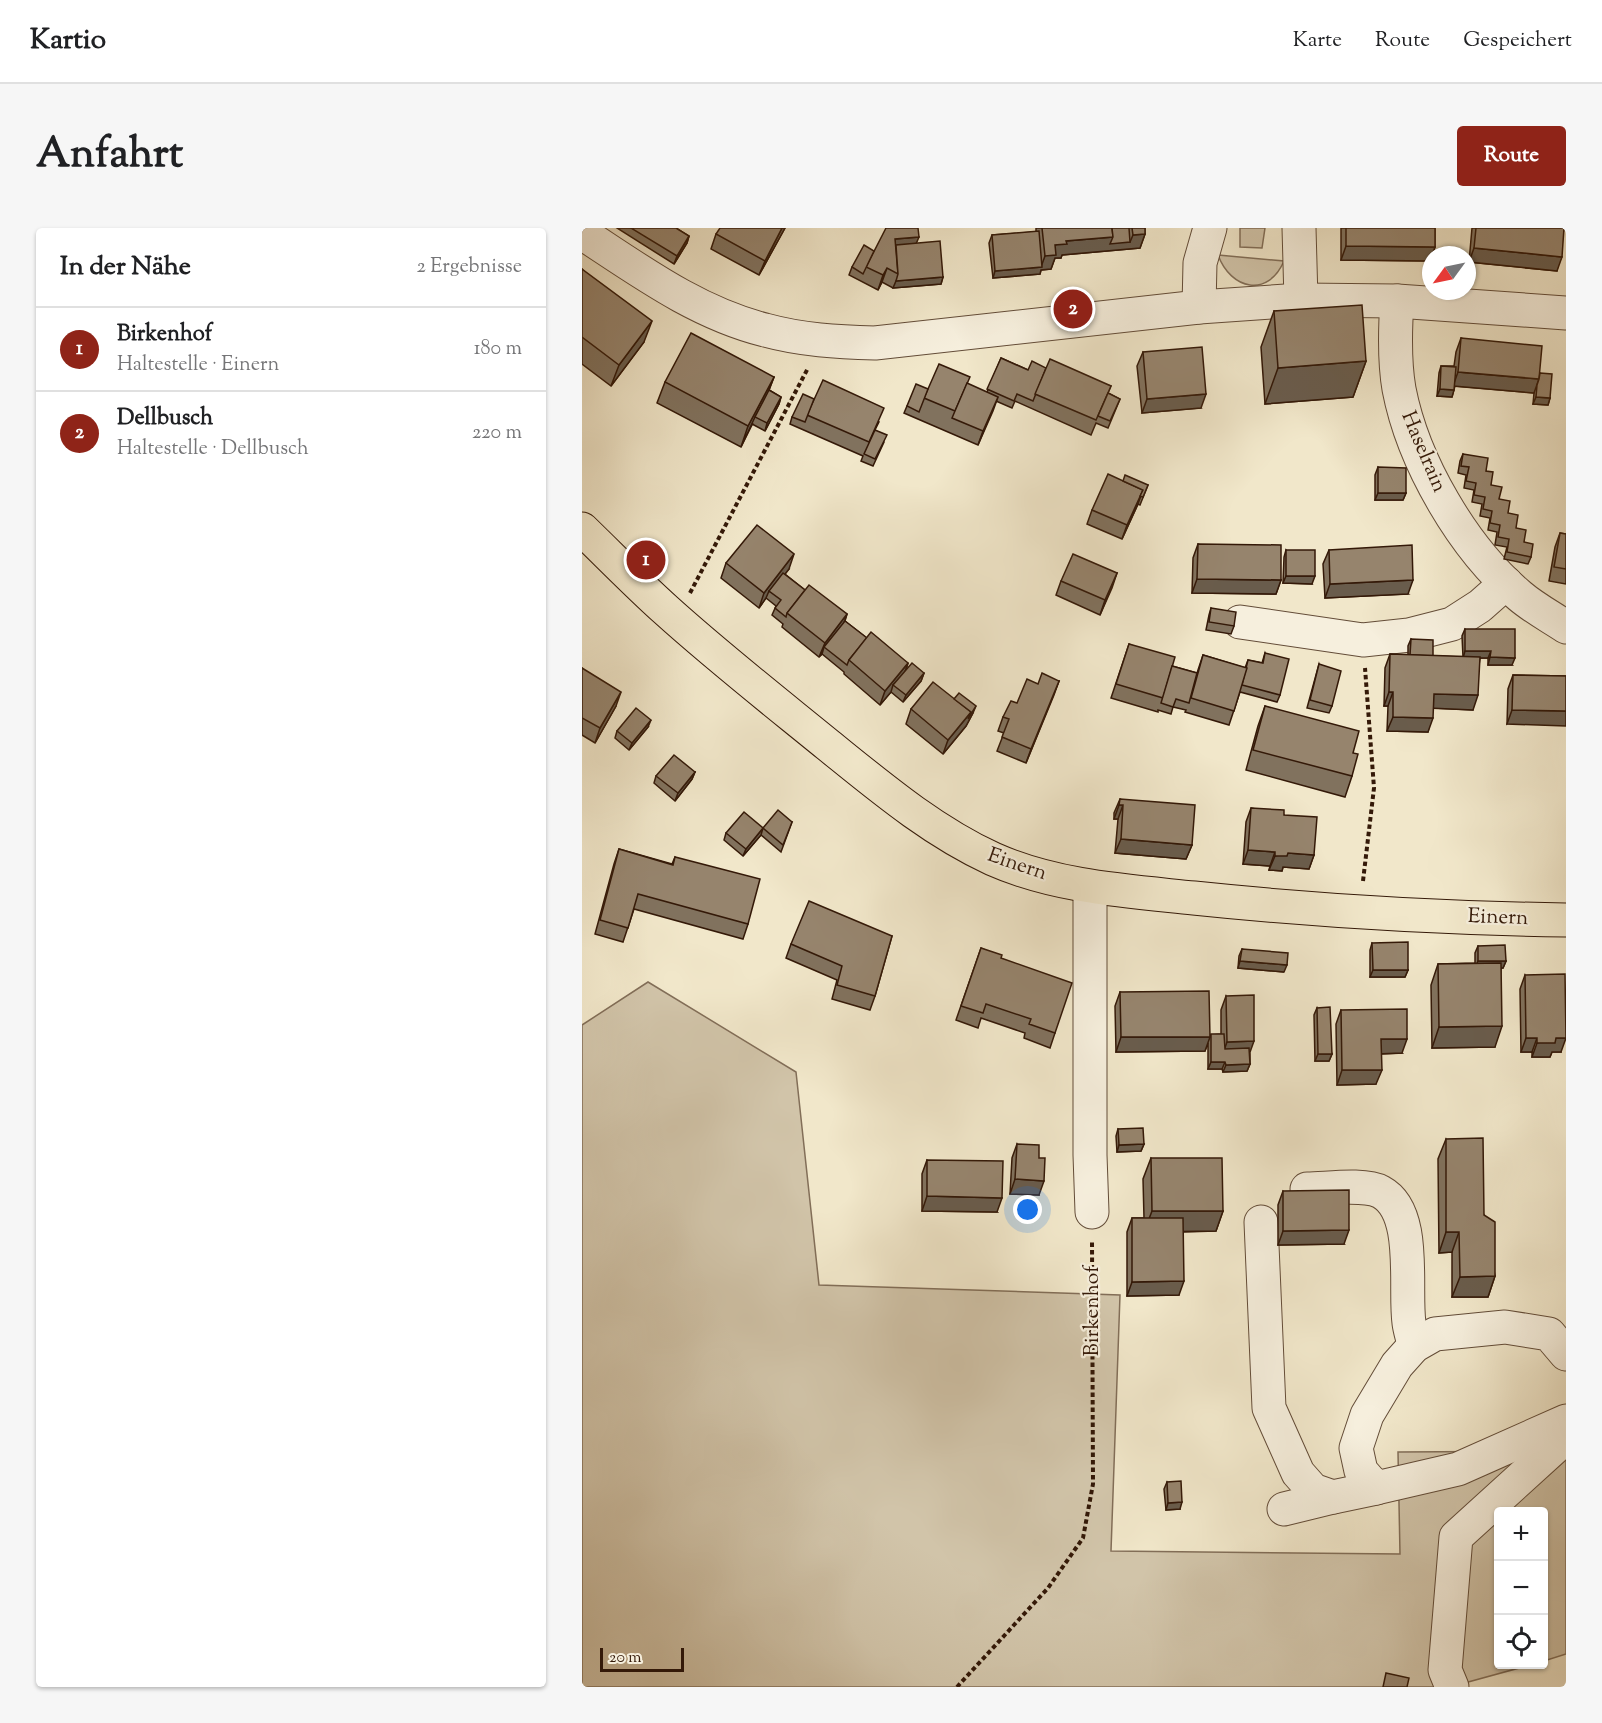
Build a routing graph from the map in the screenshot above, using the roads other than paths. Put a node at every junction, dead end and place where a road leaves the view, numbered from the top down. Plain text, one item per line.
1 (1210, 228) edge
2 (1299, 228) edge
3 (582, 233) edge
4 (1301, 300) junction
5 (1397, 301) junction
6 (1199, 307) junction
7 (1566, 313) edge
8 (582, 529) edge
9 (1506, 583) junction
10 (1240, 622) dead end
11 (1566, 627) edge
12 (1090, 887) junction
13 (1566, 920) edge
14 (1307, 1190) edge
15 (1092, 1212) road end
16 (1261, 1222) dead end
17 (1414, 1346) junction
18 (1566, 1354) edge
19 (1566, 1421) edge
20 (1566, 1437) edge
21 (1376, 1488) junction
22 (1334, 1497) junction
23 (1284, 1509) dead end
24 (1452, 1687) edge

1 - 6 street
2 - 4 street
3 - 6 street
4 - 5 street
4 - 6 street
5 - 7 street
5 - 9 street, Haselrain
8 - 12 main road, Einern
9 - 10 street
9 - 11 street, Haselrain
12 - 13 main road, Einern
12 - 15 street
14 - 17 street
16 - 22 street
17 - 18 street
17 - 21 street
19 - 21 street
20 - 24 street
21 - 22 street
22 - 23 street

